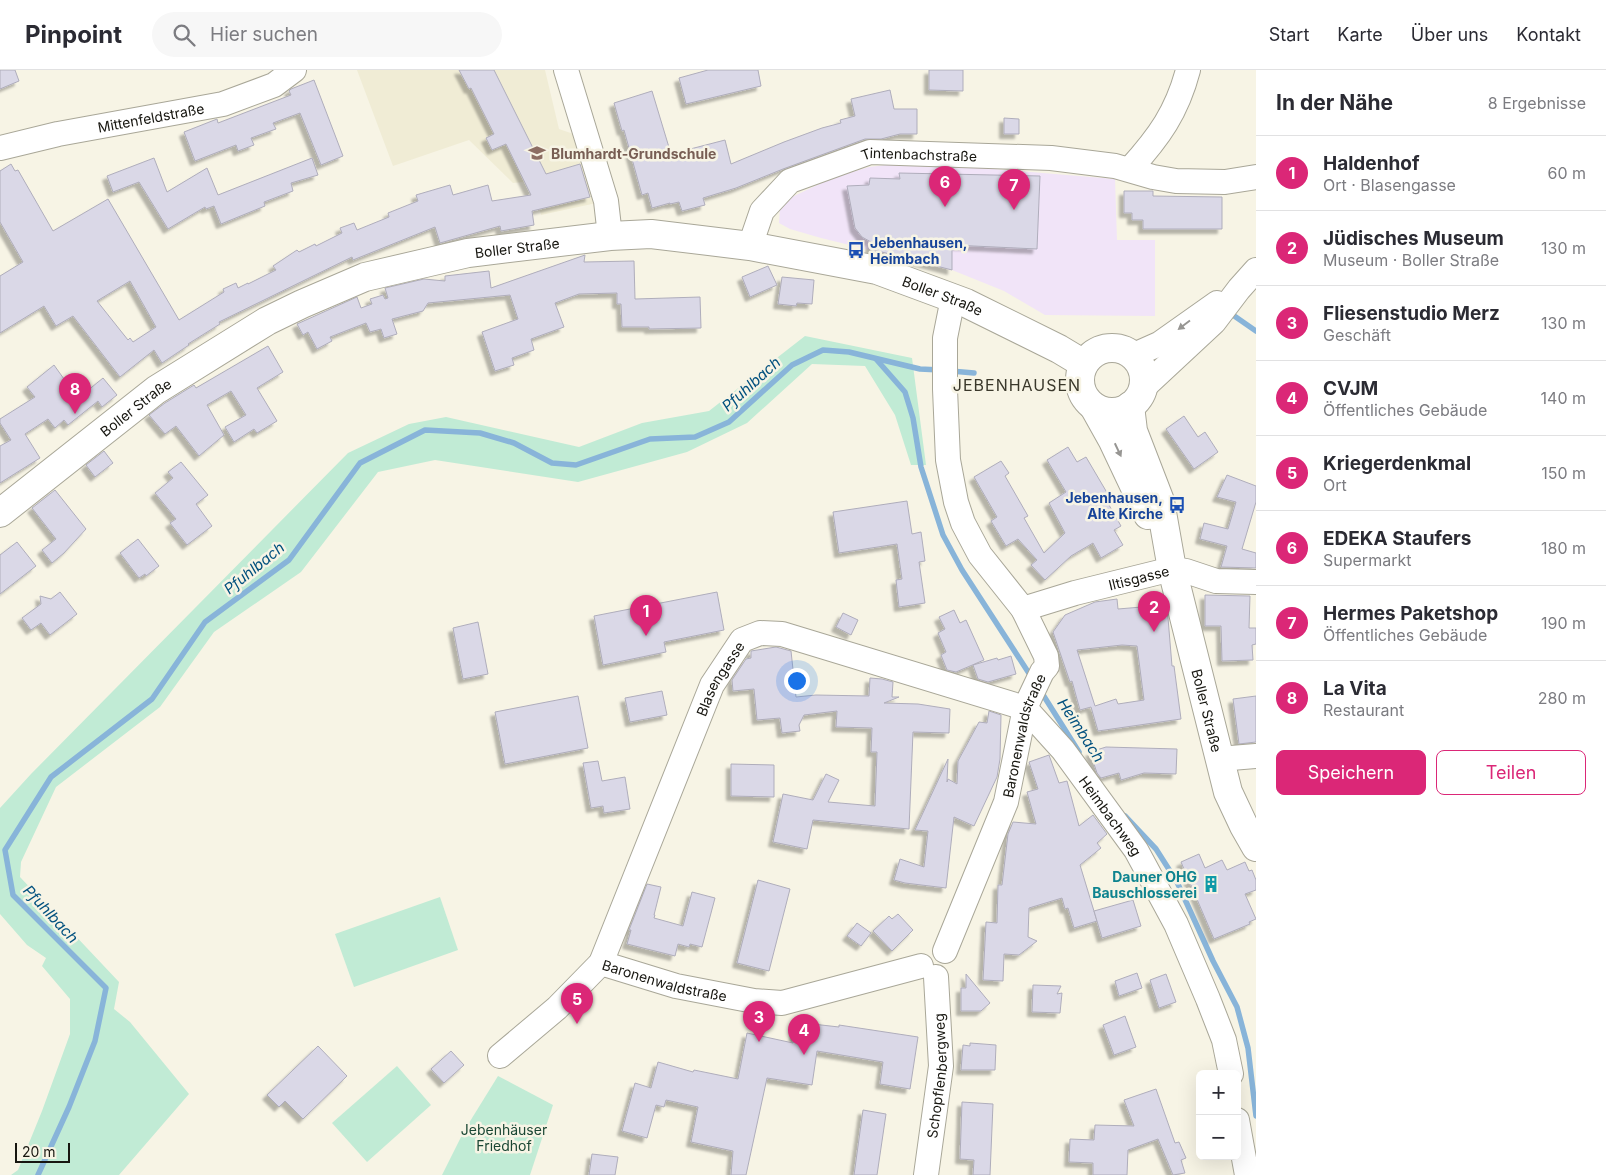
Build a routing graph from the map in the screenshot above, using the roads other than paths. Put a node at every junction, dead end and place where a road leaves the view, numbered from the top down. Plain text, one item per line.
1 (294, 70) edge
2 (566, 70) edge
3 (1188, 70) edge
4 (0, 148) edge
5 (1130, 169) junction
6 (1256, 177) edge
7 (610, 236) junction
8 (750, 246) junction
9 (1256, 270) edge
10 (1239, 289) junction
11 (952, 298) junction
12 (1132, 356) junction
13 (1084, 364) junction
14 (1136, 398) junction
15 (1094, 407) junction
16 (0, 513) edge
17 (1172, 569) junction
18 (1256, 582) edge
19 (1023, 609) junction
20 (1026, 705) junction
21 (1256, 756) edge
22 (1219, 759) junction
23 (1256, 847) edge
24 (601, 963) junction
25 (929, 971) junction
26 (500, 1056) dead end
27 (1230, 1070) edge
28 (1241, 1142) edge
29 (926, 1175) edge
30 (1247, 1175) edge

1 - 4 street, Mittenfeldstraße
2 - 7 street
3 - 5 street
5 - 6 street, Tintenbachstraße
5 - 8 street, Tintenbachstraße
7 - 8 main road, Boller Straße
7 - 16 main road, Boller Straße
8 - 11 main road, Boller Straße
9 - 10 street
10 -> 12 street
10 - 14 street
11 - 13 main road, Boller Straße
11 - 19 street, Baronenwaldstraße
12 - 13 main road
12 - 14 main road
13 - 15 main road
14 - 15 main road
14 - 17 main road, Boller Straße
15 -> 17 main road, Boller Straße
17 - 18 street, Iltisgasse
17 - 19 street, Iltisgasse
17 - 22 main road, Boller Straße
19 - 20 street, Baronenwaldstraße
20 - 24 street, Blasengasse
20 - 25 street, Baronenwaldstraße
20 - 27 street, Heimbachweg
21 - 22 street
22 - 23 main road, Boller Straße
24 - 25 street, Baronenwaldstraße
24 - 26 street, Baronenwaldstraße
25 - 29 street, Schopflenbergweg
28 - 30 street

